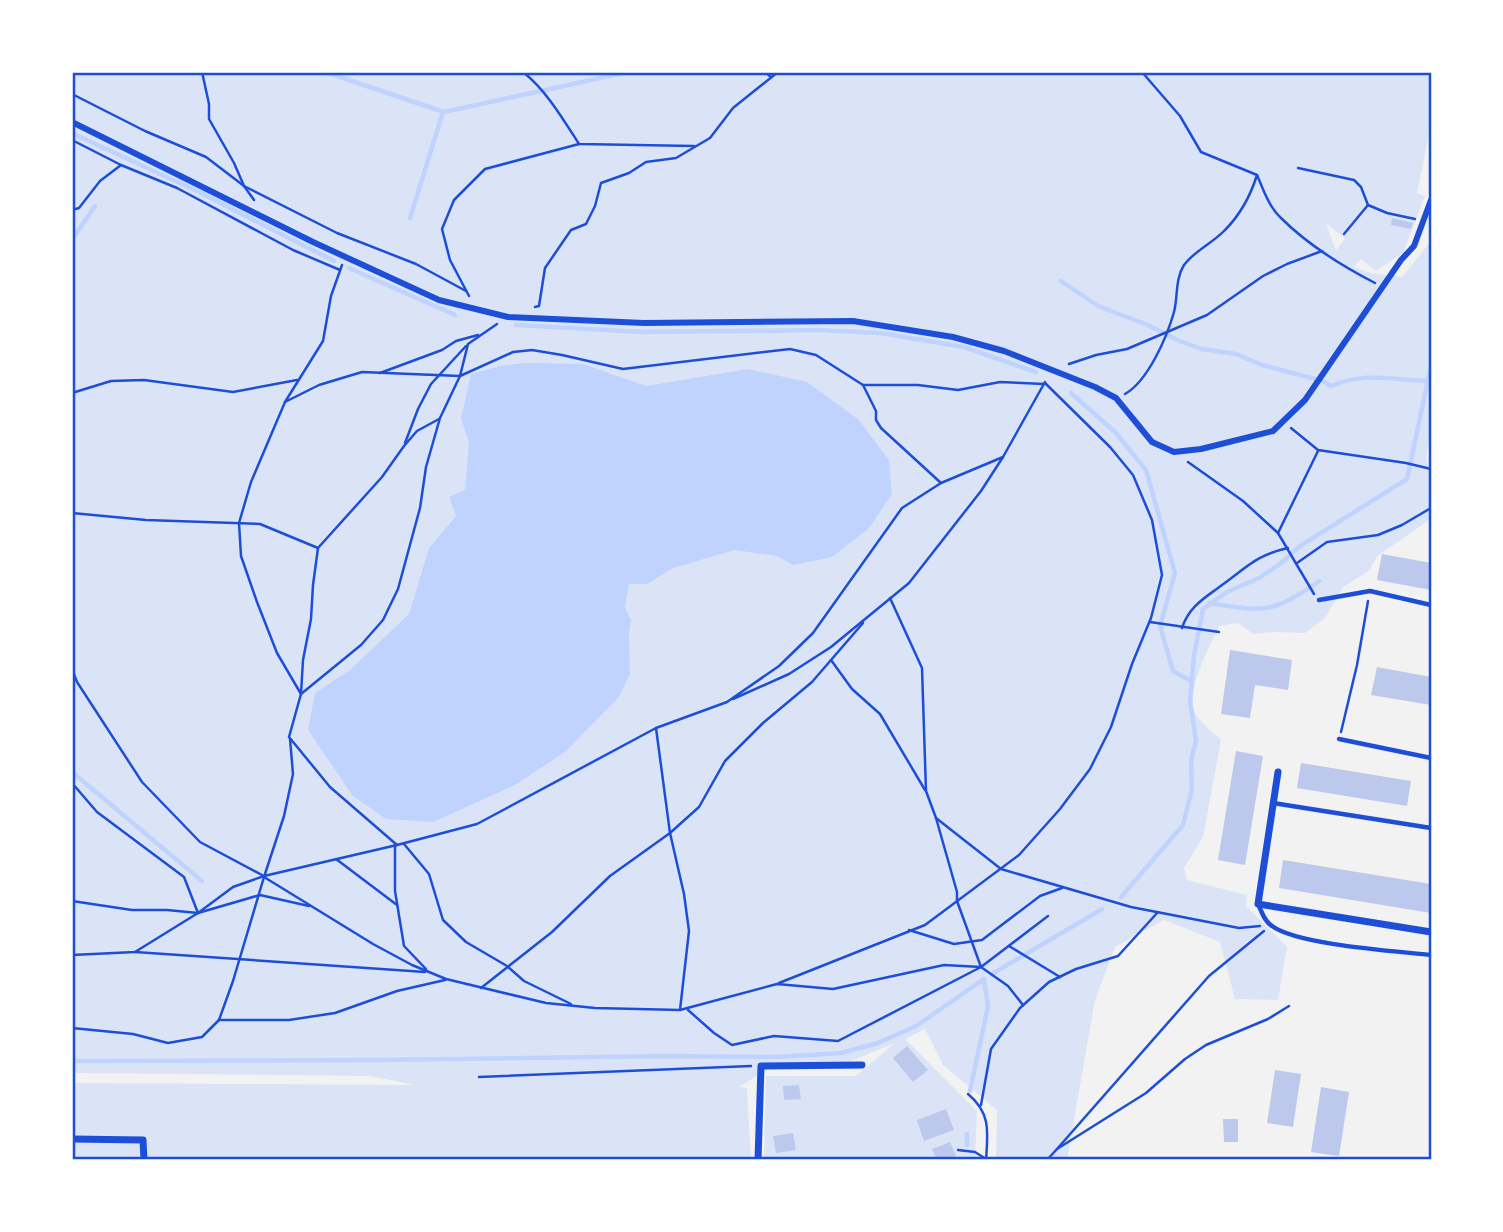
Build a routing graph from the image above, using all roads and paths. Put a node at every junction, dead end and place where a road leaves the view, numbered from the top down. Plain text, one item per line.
1 (202, 72) edge
2 (523, 72) edge
3 (765, 72) edge
4 (778, 72) edge
5 (1142, 72) edge
6 (771, 76) junction
7 (72, 94) edge
8 (72, 122) edge
9 (72, 141) edge
10 (579, 144) junction
11 (697, 146) junction
12 (121, 165) junction
13 (1298, 167) dead end
14 (1257, 175) junction
15 (244, 186) junction
16 (1431, 200) edge
17 (255, 201) dead end
18 (1368, 205) junction
19 (72, 210) edge
20 (1418, 219) dead end
21 (1345, 234) dead end
22 (1322, 251) junction
23 (345, 256) junction
24 (340, 270) junction
25 (1383, 287) junction
26 (466, 290) junction
27 (475, 309) junction
28 (528, 310) dead end
29 (508, 317) junction
30 (1166, 333) junction
31 (481, 334) junction
32 (468, 344) junction
33 (1052, 370) junction
34 (379, 373) junction
35 (440, 376) junction
36 (460, 376) junction
37 (297, 380) junction
38 (1044, 384) junction
39 (863, 385) junction
40 (72, 393) edge
41 (1116, 398) junction
42 (285, 402) junction
43 (440, 418) junction
44 (1283, 421) junction
45 (404, 446) junction
46 (1318, 450) junction
47 (1174, 452) junction
48 (1003, 457) junction
49 (1431, 469) edge
50 (941, 483) junction
51 (1431, 508) edge
52 (72, 513) edge
53 (239, 523) junction
54 (1278, 533) junction
55 (318, 548) junction
56 (1288, 548) junction
57 (1296, 562) junction
58 (1311, 589) dead end
59 (1370, 591) junction
60 (890, 598) junction
61 (1319, 600) dead end
62 (1431, 605) edge
63 (870, 615) junction
64 (1150, 622) junction
65 (1182, 628) junction
66 (1219, 632) dead end
67 (831, 660) junction
68 (72, 669) edge
69 (301, 694) junction
70 (727, 702) junction
71 (656, 728) junction
72 (290, 737) junction
73 (1339, 738) joint
74 (1431, 758) edge
75 (1278, 772) dead end
76 (72, 783) edge
77 (926, 790) junction
78 (1273, 803) junction
79 (936, 818) junction
80 (1431, 828) edge
81 (670, 833) junction
82 (404, 844) junction
83 (396, 845) junction
84 (336, 859) junction
85 (1001, 869) junction
86 (264, 876) junction
87 (1064, 887) junction
88 (260, 895) junction
89 (72, 901) edge
90 (957, 901) junction
91 (1258, 904) junction
92 (397, 905) junction
93 (312, 906) junction
94 (1158, 912) junction
95 (198, 913) junction
96 (1048, 916) dead end
97 (1271, 926) junction
98 (909, 930) junction
99 (1431, 932) edge
100 (972, 941) junction
101 (1009, 946) junction
102 (135, 952) junction
103 (72, 955) edge
104 (1431, 955) edge
105 (240, 959) junction
106 (507, 966) junction
107 (981, 967) junction
108 (429, 972) junction
109 (1060, 977) junction
110 (446, 979) junction
111 (777, 984) junction
112 (480, 988) junction
113 (1023, 1005) junction
114 (574, 1006) junction
115 (1289, 1006) dead end
116 (687, 1009) junction
117 (680, 1010) junction
118 (219, 1020) junction
119 (72, 1028) edge
120 (862, 1065) dead end
121 (761, 1066) junction
122 (479, 1077) dead end
123 (968, 1094) dead end
124 (981, 1105) junction
125 (72, 1139) edge
126 (1057, 1149) junction
127 (958, 1150) dead end
128 (144, 1160) edge
129 (758, 1160) edge
130 (986, 1160) edge
131 (1047, 1160) edge

1 - 15 path
2 - 10 path
3 - 6 path
4 - 6 path
5 - 14 path
6 - 11 path
7 - 15 path
8 - 23 street
9 - 12 path
10 - 11 path
10 - 26 path
11 - 28 path
12 - 19 path
12 - 24 path
13 - 18 path
14 - 22 path
14 - 30 path
15 - 17 path
15 - 26 path
16 - 25 street
18 - 20 path
18 - 21 path
22 - 25 path
22 - 30 path
23 - 24 path
23 - 27 street
24 - 37 path
25 - 44 street
26 - 27 path
27 - 29 street
29 - 31 path
29 - 33 street
30 - 33 path
30 - 41 path
31 - 32 path
31 - 34 path
32 - 35 path
32 - 36 path
33 - 38 path
33 - 41 street
34 - 35 path
34 - 42 path
35 - 36 path
35 - 45 path
36 - 39 path
36 - 43 path
37 - 40 path
37 - 42 path
38 - 39 path
38 - 48 path
38 - 64 path
39 - 50 path
41 - 47 street
42 - 53 path
43 - 45 path
43 - 69 path
44 - 46 path
44 - 47 street
45 - 55 path
46 - 49 path
46 - 54 path
47 - 54 path
48 - 50 path
48 - 60 path
50 - 70 path
51 - 57 path
52 - 53 path
53 - 55 path
53 - 69 path
54 - 56 path
55 - 69 path
56 - 57 path
56 - 65 path
57 - 58 path
59 - 61 lane
59 - 62 lane
59 - 73 path
60 - 63 path
60 - 77 path
63 - 67 path
63 - 70 path
64 - 65 path
64 - 85 path
65 - 66 path
67 - 77 path
67 - 81 path
68 - 86 path
69 - 72 path
70 - 71 path
71 - 81 path
71 - 82 path
72 - 83 path
72 - 86 path
73 - 74 lane
75 - 78 street
76 - 95 path
77 - 79 path
78 - 80 lane
78 - 91 street
79 - 85 path
79 - 90 path
81 - 106 path
81 - 117 path
82 - 83 path
82 - 106 path
83 - 84 path
83 - 92 path
84 - 86 path
84 - 92 path
85 - 87 path
85 - 90 path
86 - 88 path
86 - 93 path
86 - 95 path
87 - 94 path
87 - 100 path
88 - 93 path
88 - 95 path
88 - 105 path
89 - 95 path
90 - 98 path
90 - 100 path
91 - 97 lane
91 - 99 street
92 - 108 path
93 - 108 path
94 - 97 path
94 - 109 path
95 - 102 path
96 - 101 path
97 - 104 lane
97 - 126 path
98 - 100 path
98 - 111 path
100 - 107 path
101 - 107 path
101 - 109 path
102 - 103 path
102 - 105 path
105 - 108 path
105 - 118 path
106 - 112 path
106 - 114 path
107 - 111 path
107 - 113 path
107 - 116 path
108 - 110 path
109 - 113 path
110 - 112 path
110 - 118 path
111 - 116 path
112 - 114 path
113 - 124 path
114 - 117 path
115 - 126 path
116 - 117 path
118 - 119 path
120 - 121 street
121 - 122 path
121 - 129 street
123 - 124 path
124 - 130 path
125 - 128 street
126 - 131 path
127 - 130 path

